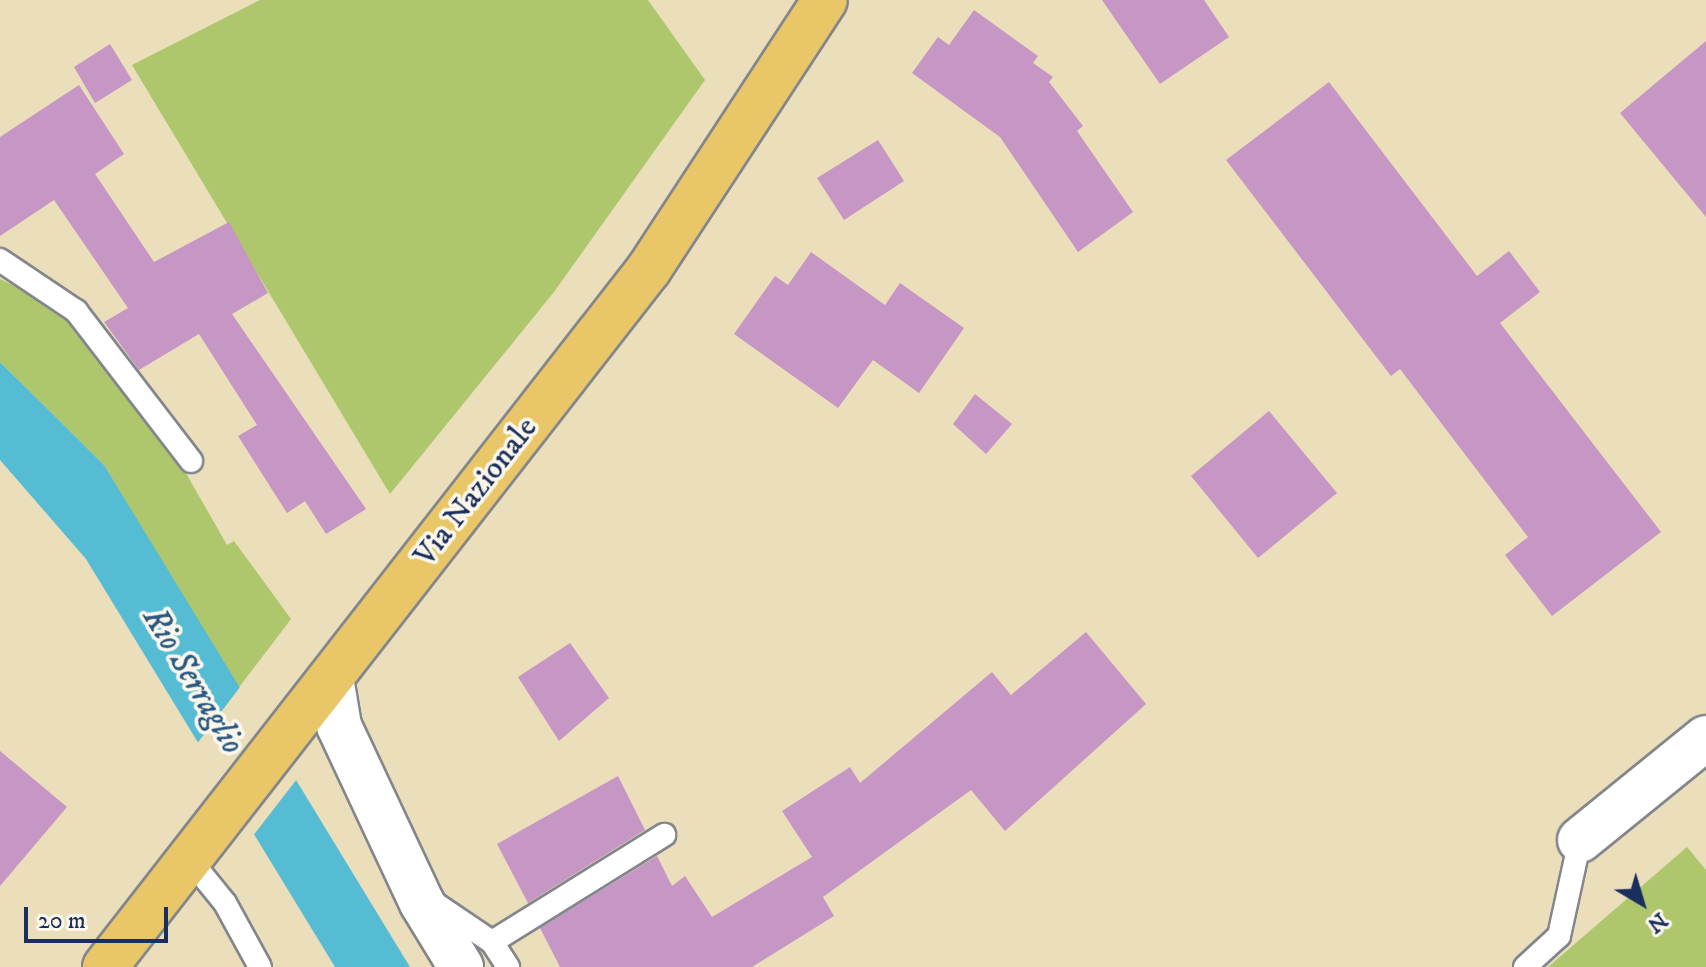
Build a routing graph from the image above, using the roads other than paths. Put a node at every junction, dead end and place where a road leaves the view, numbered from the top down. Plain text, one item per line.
1 (825, 0) edge
2 (0, 260) edge
3 (191, 461) dead end
4 (331, 678) junction
5 (1706, 738) edge
6 (664, 835) dead end
7 (1580, 840) joint
8 (195, 853) junction
9 (476, 955) edge
10 (105, 967) edge
11 (260, 967) edge
12 (508, 967) edge
13 (1525, 967) edge

1 - 4 main road, Via Nazionale
2 - 3 lane
4 - 8 main road, Via Nazionale
4 - 9 street
5 - 7 street
6 - 9 lane
7 - 13 lane
8 - 10 main road, Via Nazionale
8 - 11 lane
9 - 12 lane

